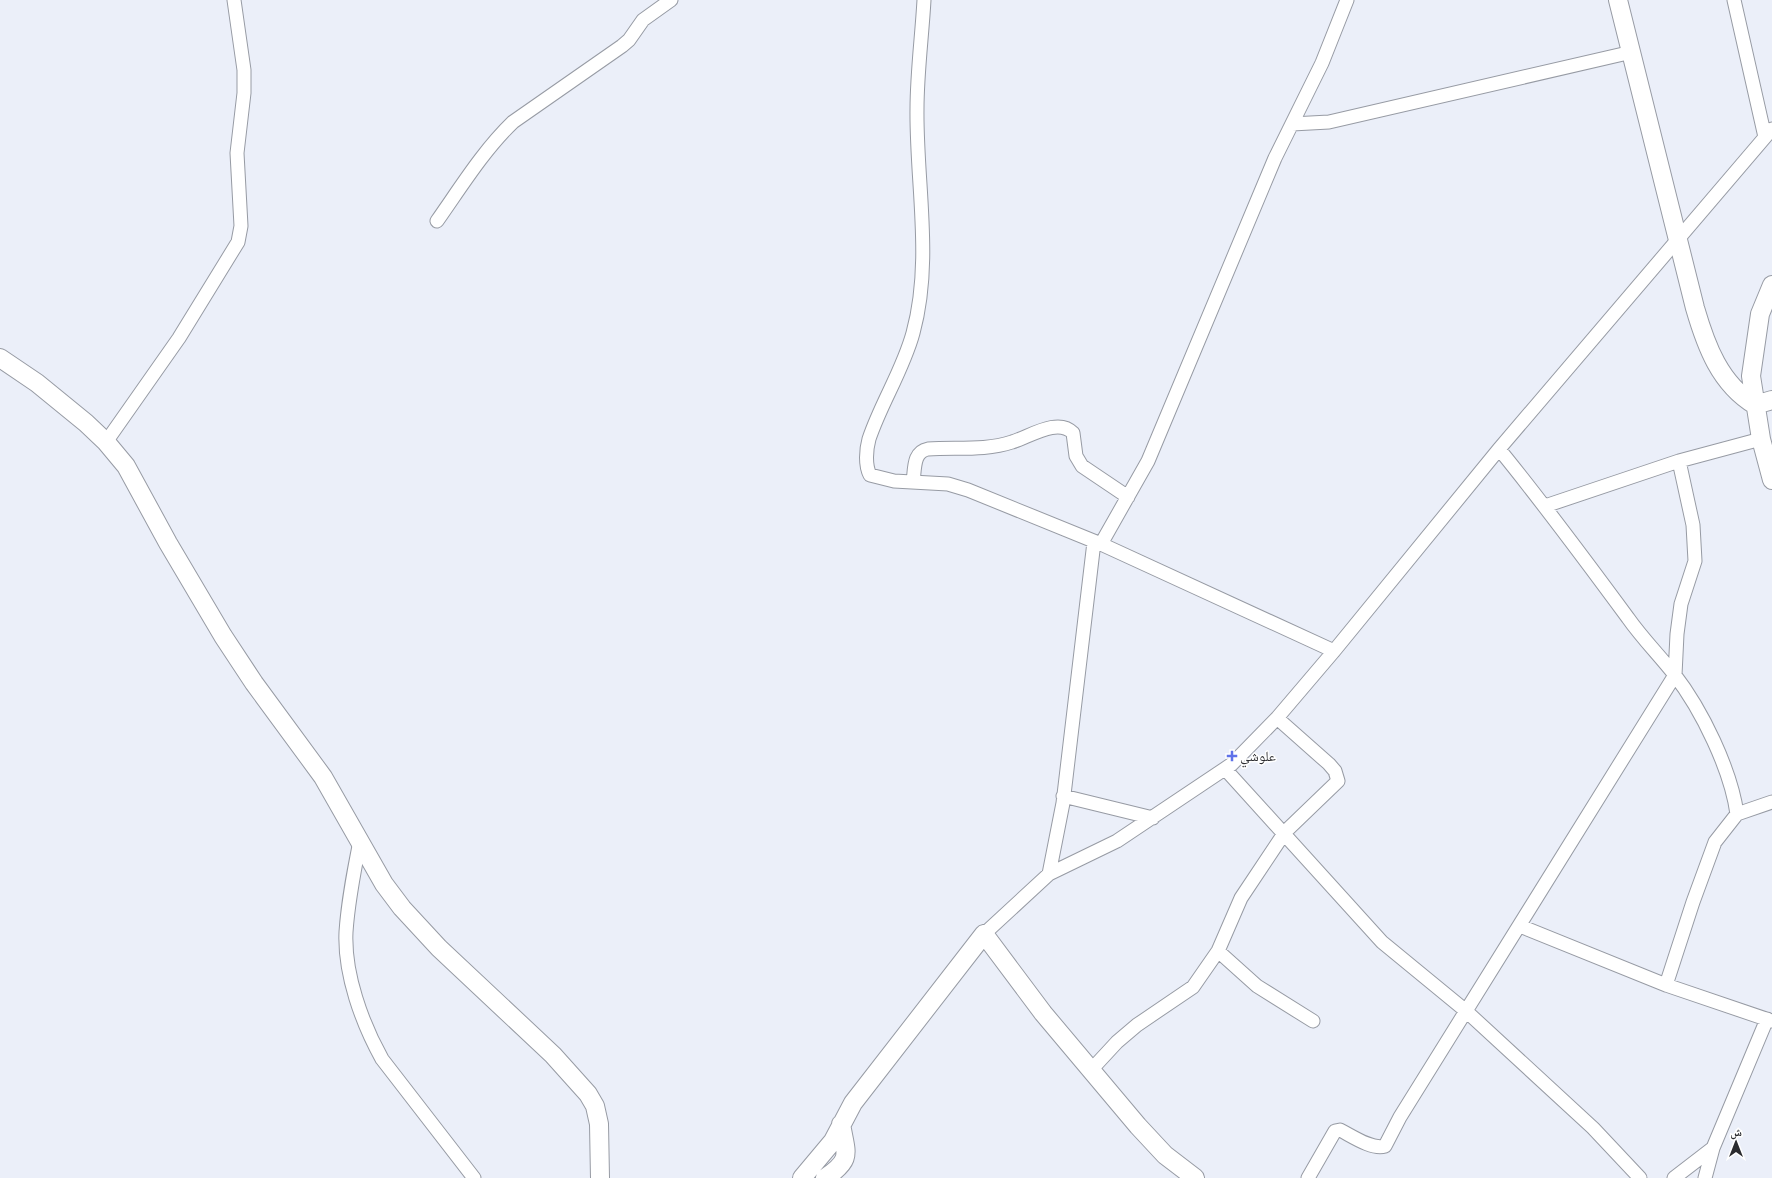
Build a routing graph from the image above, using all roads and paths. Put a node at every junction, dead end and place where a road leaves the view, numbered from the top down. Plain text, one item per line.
1 (234, 0) edge
2 (671, 0) edge
3 (924, 0) edge
4 (1347, 0) edge
5 (1618, 0) edge
6 (1734, 0) edge
7 (1632, 52) junction
8 (1292, 124) junction
9 (1768, 133) edge
10 (437, 221) dead end
11 (1678, 240) junction
12 (1772, 285) edge
13 (1766, 317) edge
14 (0, 358) edge
15 (1764, 403) edge
16 (1761, 439) junction
17 (106, 442) junction
18 (1499, 450) junction
19 (1679, 461) junction
20 (1772, 480) edge
21 (913, 482) junction
22 (1128, 497) junction
23 (1545, 506) junction
24 (1098, 543) junction
25 (1334, 651) junction
26 (1675, 675) junction
27 (1277, 718) junction
28 (1226, 770) junction
29 (1063, 796) junction
30 (1772, 802) edge
31 (1737, 814) junction
32 (1153, 818) junction
33 (1285, 832) junction
34 (360, 841) junction
35 (1049, 874) junction
36 (1520, 926) junction
37 (984, 934) junction
38 (1218, 952) junction
39 (1666, 985) junction
40 (1466, 1011) junction
41 (1770, 1020) edge
42 (1313, 1021) dead end
43 (1092, 1070) junction
44 (841, 1124) junction
45 (1713, 1148) junction
46 (1633, 1175) edge
47 (474, 1178) edge
48 (600, 1178) edge
49 (802, 1178) edge
50 (826, 1178) edge
51 (1195, 1178) edge
52 (1308, 1178) edge
53 (1674, 1178) edge
54 (1705, 1178) edge

1 - 17 street
2 - 10 street
3 - 21 street
4 - 8 street
5 - 7 street
6 - 9 street
7 - 8 street
7 - 11 street
8 - 22 street
9 - 11 street
11 - 15 street
11 - 18 street
12 - 13 street
13 - 15 street
14 - 17 street
15 - 16 street
16 - 19 street
16 - 20 street
17 - 34 street
18 - 23 street
18 - 25 street
19 - 23 street
19 - 26 street
21 - 22 street
21 - 24 street
22 - 24 street
23 - 26 street
24 - 25 street
24 - 29 street
25 - 27 street
26 - 31 street
26 - 36 street
27 - 28 street
27 - 33 street
28 - 32 street
28 - 33 street
29 - 32 street
29 - 35 street
30 - 31 street
31 - 39 street
32 - 35 street
33 - 38 street
33 - 40 street
34 - 47 street
34 - 48 street
35 - 37 street
36 - 39 street
36 - 40 street
37 - 43 street
37 - 44 street
38 - 42 street
38 - 43 street
39 - 41 street
40 - 46 street
40 - 52 street
41 - 45 street
43 - 51 street
44 - 49 street
44 - 50 street
45 - 53 street
45 - 54 street

